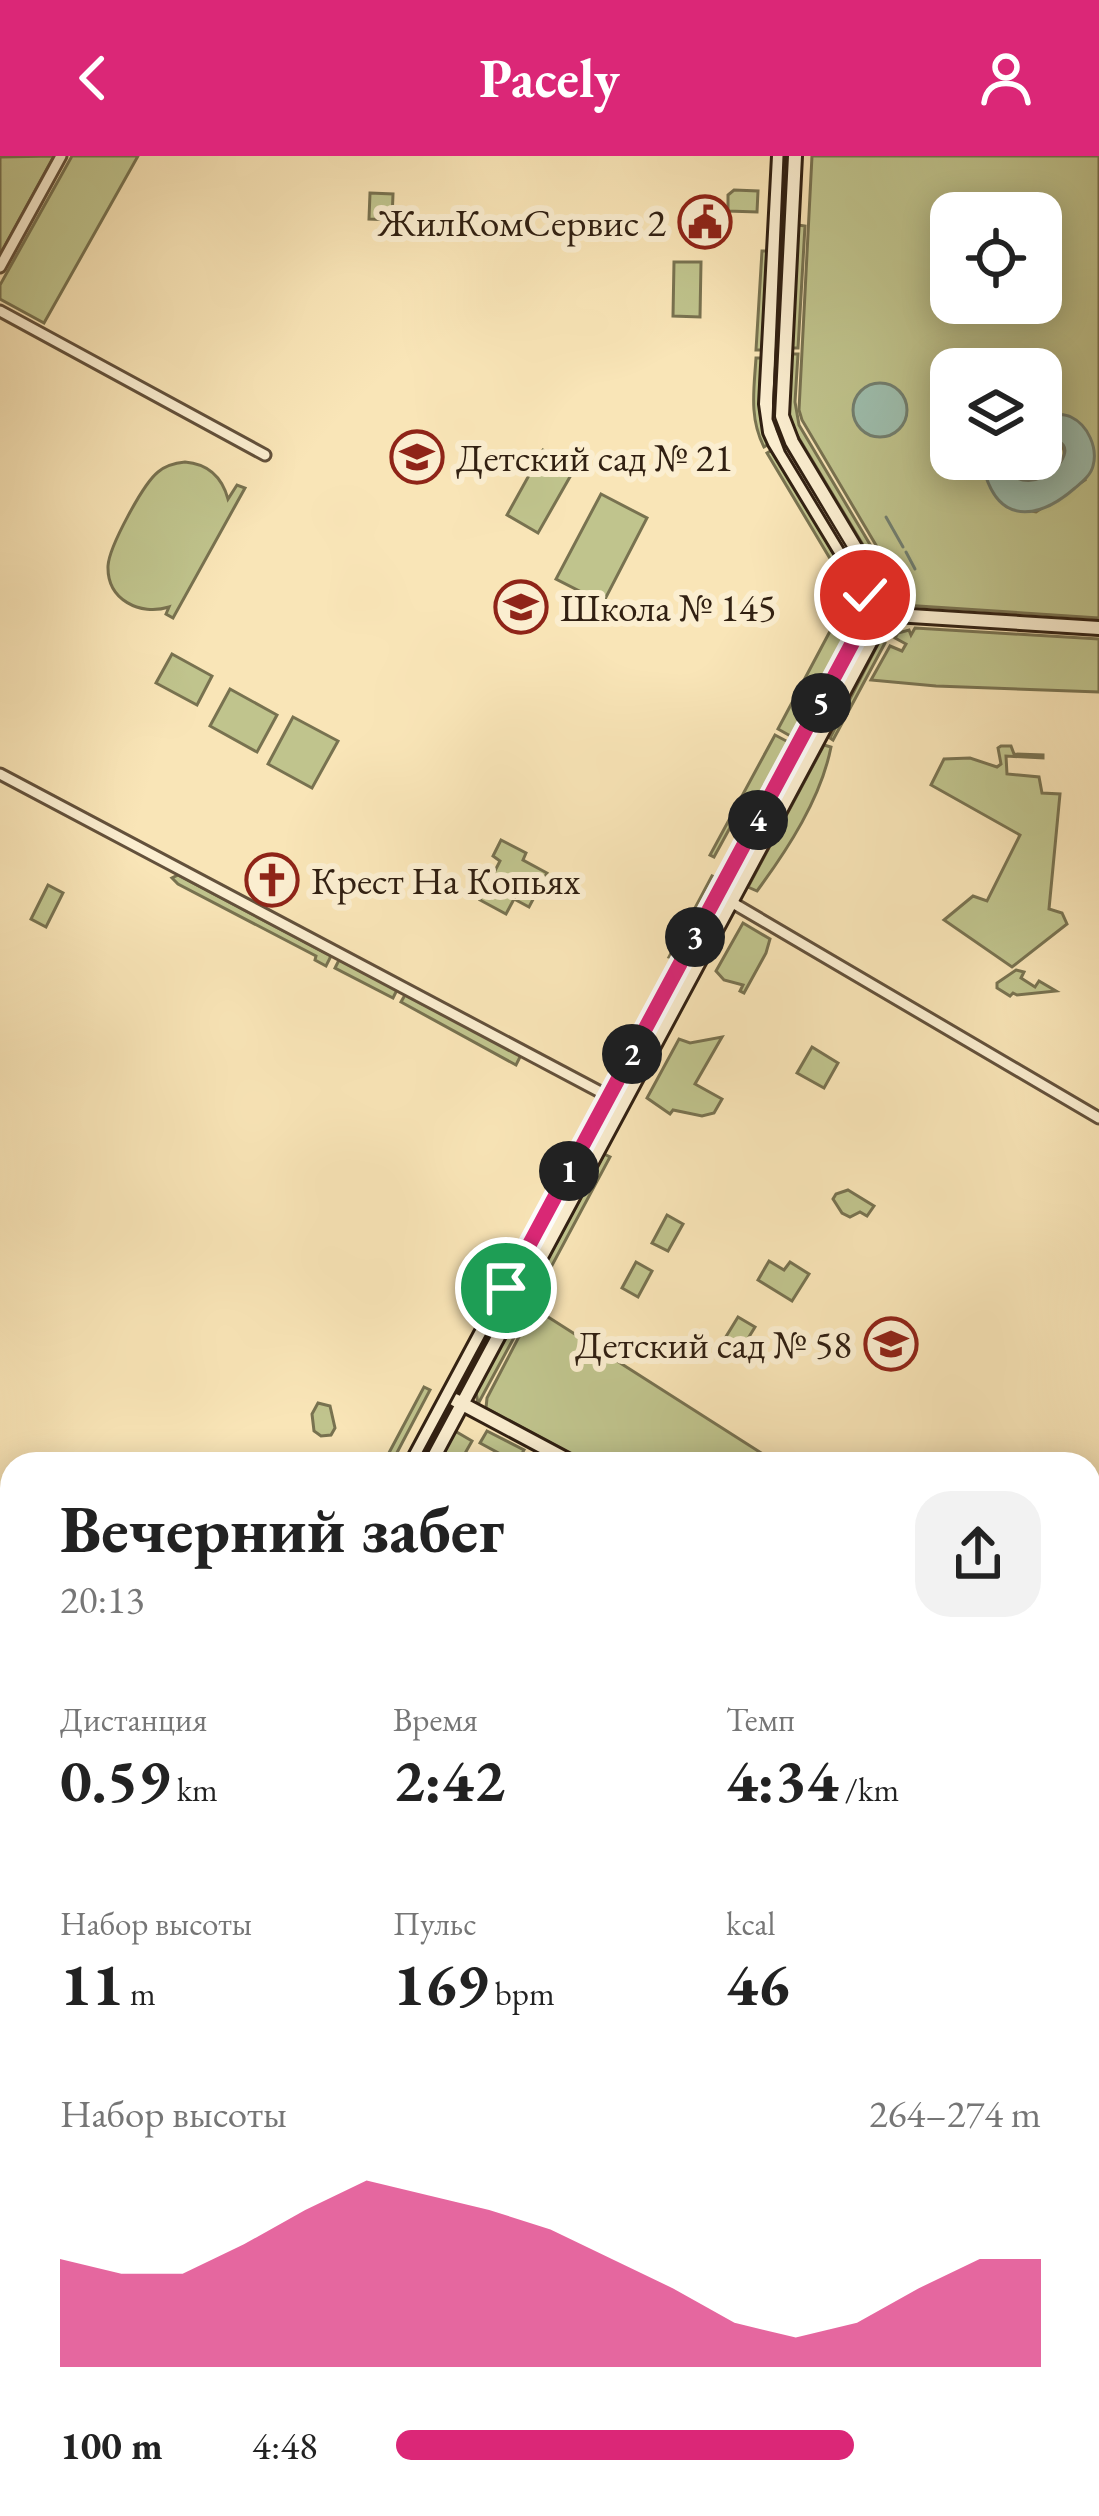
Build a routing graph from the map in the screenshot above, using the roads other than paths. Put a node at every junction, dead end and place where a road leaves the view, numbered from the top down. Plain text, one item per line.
1 (62, 156) edge
2 (779, 156) edge
3 (795, 156) edge
4 (0, 267) edge
5 (0, 311) edge
6 (265, 455) dead end
7 (866, 612) junction
8 (883, 614) junction
9 (1099, 628) edge
10 (0, 775) edge
11 (718, 894) junction
12 (732, 902) junction
13 (609, 1096) junction
14 (623, 1105) junction
15 (1099, 1118) edge
16 (448, 1396) junction
17 (462, 1404) junction
18 (418, 1452) edge
19 (436, 1452) edge
20 (552, 1452) edge

1 - 4 street
2 - 7 main road
3 - 8 main road
5 - 6 street
7 - 8 main road
7 - 11 main road
8 - 9 main road
8 - 12 main road
10 - 13 street
11 - 12 street
11 - 13 main road
12 - 14 main road
12 - 15 street
13 - 14 street
13 - 16 main road
14 - 17 main road
16 - 17 main road
16 - 18 main road
17 - 19 main road
17 - 20 main road

